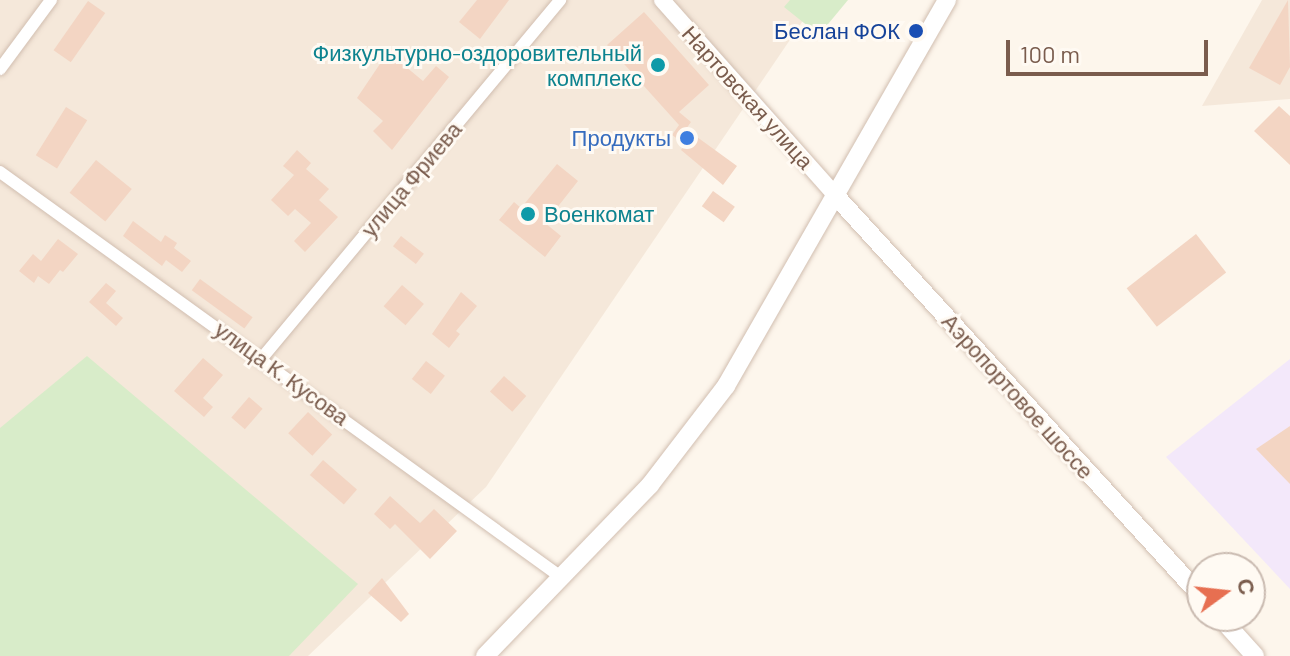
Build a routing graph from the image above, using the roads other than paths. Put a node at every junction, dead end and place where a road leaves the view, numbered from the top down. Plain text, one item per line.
1 (51, 0) edge
2 (560, 0) edge
3 (662, 0) edge
4 (947, 0) edge
5 (0, 69) edge
6 (0, 172) edge
7 (834, 194) junction
8 (262, 358) junction
9 (561, 577) junction
10 (1186, 579) edge
11 (1233, 632) edge
12 (485, 656) edge
13 (1255, 656) edge

1 - 5 street
2 - 8 street, улица Фриева
3 - 7 street, Нартовская улица
4 - 7 main road
6 - 8 street, улица К. Кусова
7 - 9 main road
7 - 10 main road, Аэропортовое шоссе
8 - 9 street, улица К. Кусова
9 - 12 main road
11 - 13 main road

